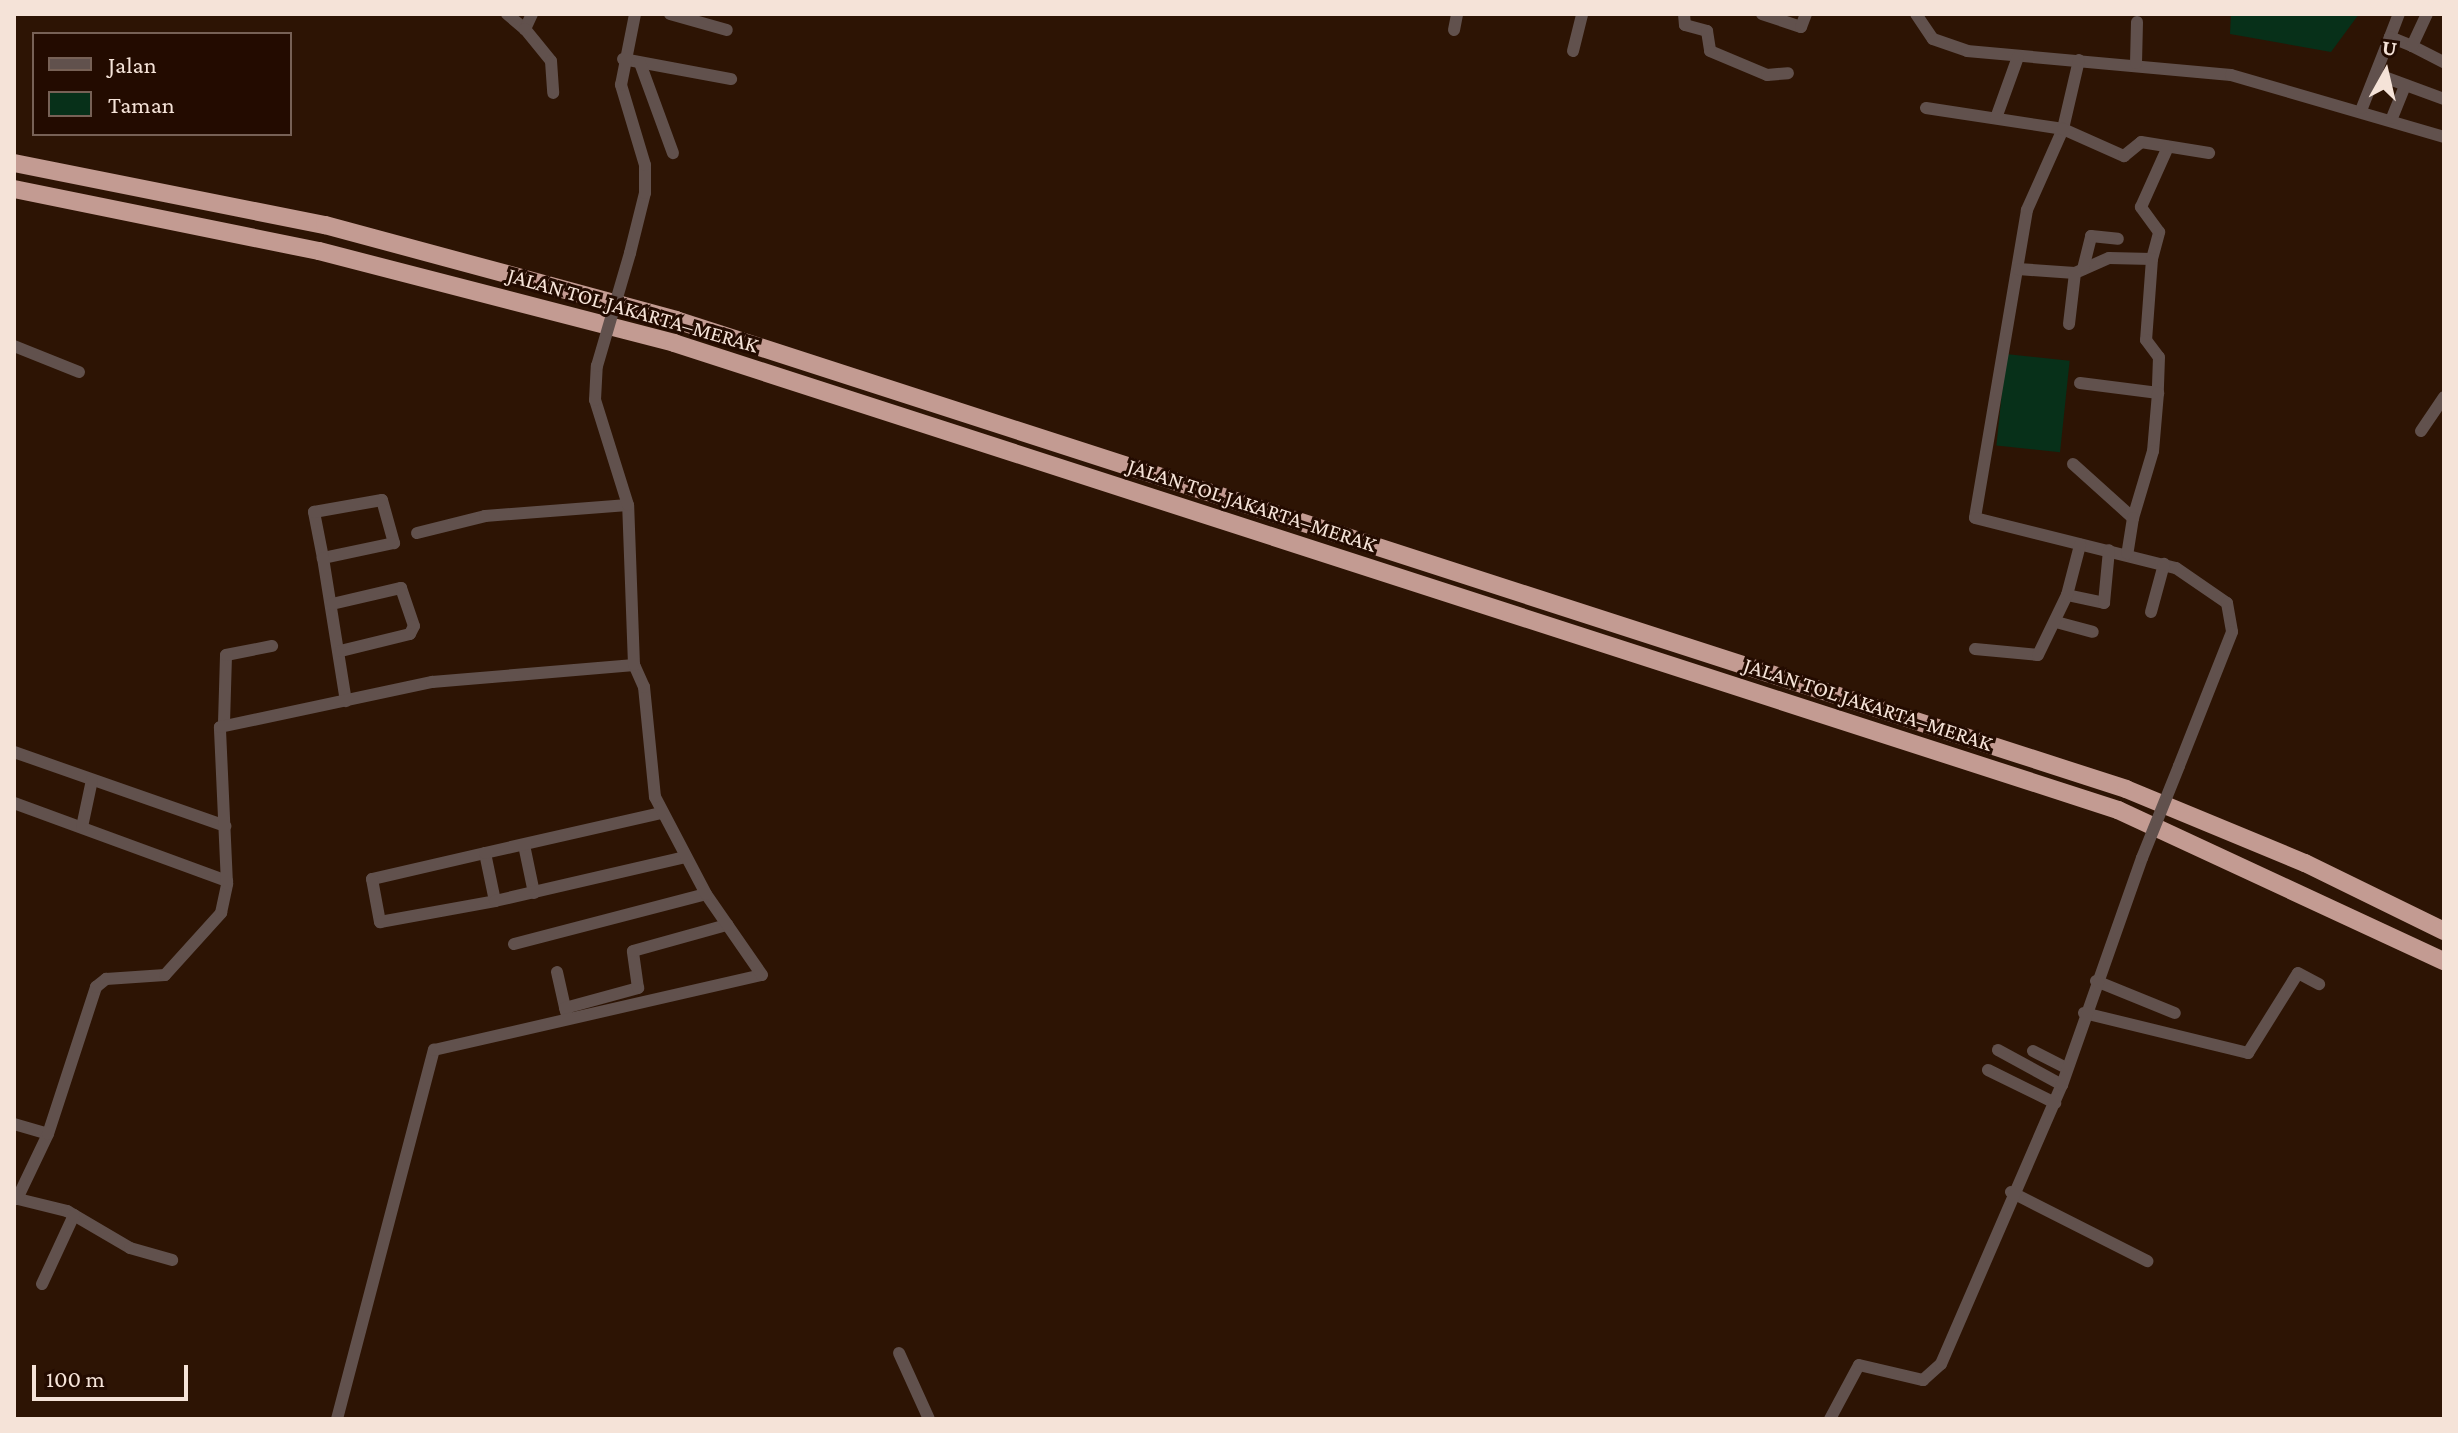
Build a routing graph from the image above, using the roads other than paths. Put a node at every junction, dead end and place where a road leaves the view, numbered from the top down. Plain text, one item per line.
1 (507, 14) edge
2 (532, 14) edge
3 (634, 14) edge
4 (670, 14) edge
5 (1457, 14) edge
6 (1582, 14) edge
7 (1684, 14) edge
8 (1762, 14) edge
9 (1806, 14) edge
10 (1916, 14) edge
11 (2399, 14) edge
12 (2427, 14) edge
13 (2137, 22) dead end
14 (525, 29) junction
15 (727, 30) dead end
16 (1454, 30) dead end
17 (2390, 37) junction
18 (2412, 46) junction
19 (1573, 51) dead end
20 (2018, 57) junction
21 (623, 59) junction
22 (2079, 60) junction
23 (2444, 62) edge
24 (640, 63) junction
25 (2136, 63) junction
26 (1788, 73) dead end
27 (2376, 74) junction
28 (731, 79) dead end
29 (2405, 85) junction
30 (553, 93) dead end
31 (2444, 99) edge
32 (1926, 108) dead end
33 (2362, 108) junction
34 (1996, 118) junction
35 (2392, 118) junction
36 (2063, 129) junction
37 (2444, 137) edge
38 (2168, 147) junction
39 (673, 153) dead end
40 (2209, 153) dead end
41 (14, 163) edge
42 (14, 189) edge
43 (2118, 239) dead end
44 (2152, 259) junction
45 (2018, 269) junction
46 (2079, 271) junction
47 (2069, 324) dead end
48 (15, 348) edge
49 (79, 372) dead end
50 (2080, 383) dead end
51 (2158, 393) junction
52 (2444, 397) edge
53 (2421, 431) dead end
54 (2073, 464) dead end
55 (628, 505) junction
56 (2133, 518) junction
57 (417, 533) dead end
58 (2080, 545) junction
59 (2109, 550) junction
60 (2127, 554) junction
61 (323, 558) junction
62 (2164, 564) junction
63 (2067, 595) junction
64 (332, 604) junction
65 (2151, 612) dead end
66 (2056, 622) junction
67 (2093, 632) dead end
68 (272, 646) dead end
69 (1975, 649) dead end
70 (341, 651) junction
71 (634, 665) junction
72 (346, 701) junction
73 (224, 723) junction
74 (14, 752) edge
75 (92, 780) junction
76 (14, 803) edge
77 (661, 813) junction
78 (225, 826) junction
79 (82, 827) junction
80 (524, 845) junction
81 (485, 853) junction
82 (686, 857) junction
83 (227, 881) junction
84 (534, 893) junction
85 (706, 894) junction
86 (495, 901) junction
87 (727, 925) junction
88 (2444, 931) edge
89 (514, 944) dead end
90 (2444, 961) edge
91 (557, 972) dead end
92 (2096, 981) junction
93 (2319, 984) dead end
94 (566, 1013) junction
95 (2084, 1013) junction
96 (2175, 1013) dead end
97 (1998, 1050) dead end
98 (2033, 1051) dead end
99 (2067, 1068) junction
100 (1988, 1070) dead end
101 (2062, 1085) junction
102 (2055, 1103) junction
103 (14, 1124) edge
104 (48, 1134) junction
105 (2011, 1192) junction
106 (16, 1199) edge
107 (74, 1215) junction
108 (172, 1260) dead end
109 (2147, 1261) dead end
110 (42, 1284) dead end
111 (899, 1353) dead end
112 (337, 1419) edge
113 (929, 1419) edge
114 (1830, 1419) edge

1 - 14 street
2 - 14 street
3 - 21 street
4 - 15 street
5 - 16 street
6 - 19 street
7 - 26 street
8 - 9 street
10 - 20 street
11 - 17 street
12 - 18 street
13 - 25 street
14 - 30 street
17 - 18 street
17 - 27 street
18 - 23 street
20 - 22 street
20 - 34 street
21 - 24 street
21 - 55 street, bridge
22 - 25 street
22 - 36 street
24 - 28 street
24 - 39 street
25 - 33 street
27 - 29 street
27 - 33 street
29 - 31 street
29 - 35 street
32 - 34 street
33 - 35 street
34 - 36 street
35 - 37 street
36 - 38 street
36 - 45 street
38 - 40 street
38 - 44 street
41 - 88 highway, JALAN TOL JAKARTA–MERAK
42 - 90 highway, JALAN TOL JAKARTA–MERAK
43 - 46 street
44 - 46 street
44 - 51 street
45 - 46 street
45 - 58 street
46 - 47 street
48 - 49 street
50 - 51 street
51 - 56 street
52 - 53 street
54 - 56 street
55 - 57 street
55 - 71 street
56 - 60 street
58 - 59 street
58 - 63 street
59 - 60 street
59 - 63 street
60 - 62 street
61 - 61 street
61 - 64 street
62 - 65 street
62 - 92 street, bridge
63 - 66 street
64 - 70 street
64 - 70 street
66 - 67 street
66 - 69 street
68 - 73 street
70 - 72 street
71 - 72 street
71 - 77 street
72 - 73 street
73 - 78 street
74 - 75 street
75 - 78 street
75 - 79 street
76 - 79 street
77 - 80 street
77 - 82 street
78 - 83 street
79 - 83 street
80 - 81 street
80 - 84 street
81 - 86 street
81 - 86 street
82 - 84 street
82 - 85 street
83 - 104 street
84 - 86 street
85 - 87 street
85 - 89 street
87 - 94 street
87 - 94 street
91 - 94 street
92 - 95 street
92 - 96 street
93 - 95 street
94 - 112 street
95 - 99 street
97 - 101 street
98 - 99 street
99 - 101 street
100 - 102 street
101 - 102 street
102 - 105 street
103 - 104 street
104 - 106 street
105 - 109 street
105 - 114 street
106 - 107 street
107 - 108 street
107 - 110 street
111 - 113 street

